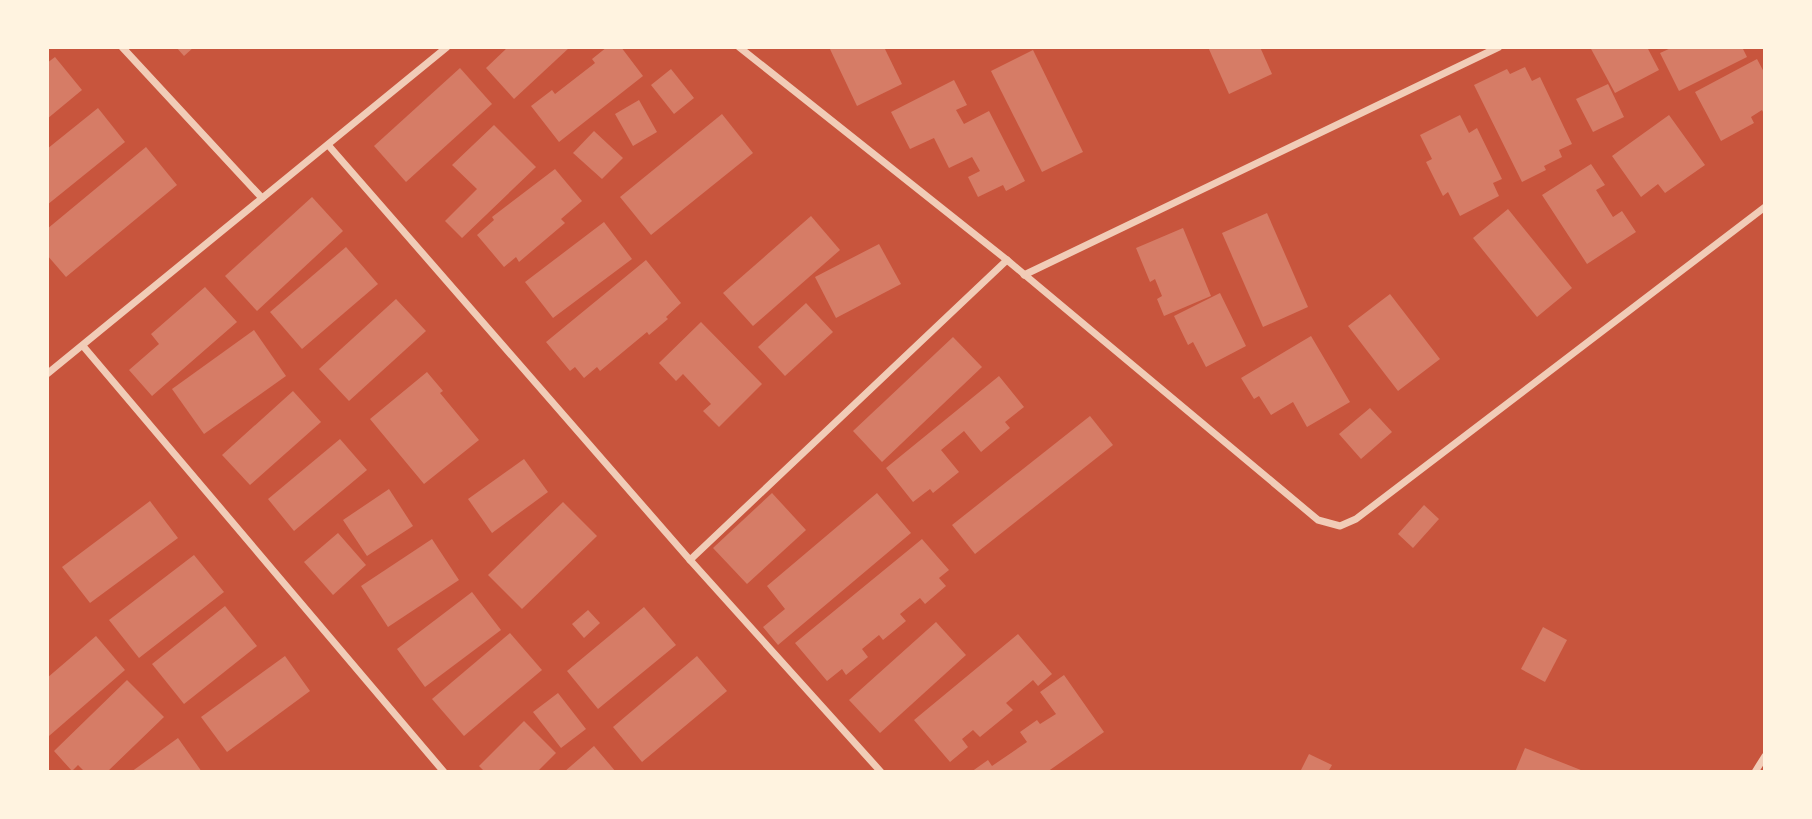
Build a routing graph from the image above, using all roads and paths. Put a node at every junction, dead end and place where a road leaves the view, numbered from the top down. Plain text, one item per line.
1 (122, 47) edge
2 (447, 47) edge
3 (739, 47) edge
4 (1499, 47) edge
5 (329, 146) junction
6 (262, 198) junction
7 (1765, 207) edge
8 (1007, 260) junction
9 (1024, 275) junction
10 (83, 346) junction
11 (47, 374) edge
12 (690, 560) junction
13 (1765, 755) edge
14 (444, 772) edge
15 (881, 772) edge
16 (1755, 772) edge

1 - 6 street
2 - 5 street
3 - 8 street
4 - 9 street
5 - 6 street
5 - 12 street
6 - 10 street
7 - 9 street
8 - 9 street
8 - 12 street
10 - 11 street
10 - 14 street
12 - 15 street
13 - 16 street

